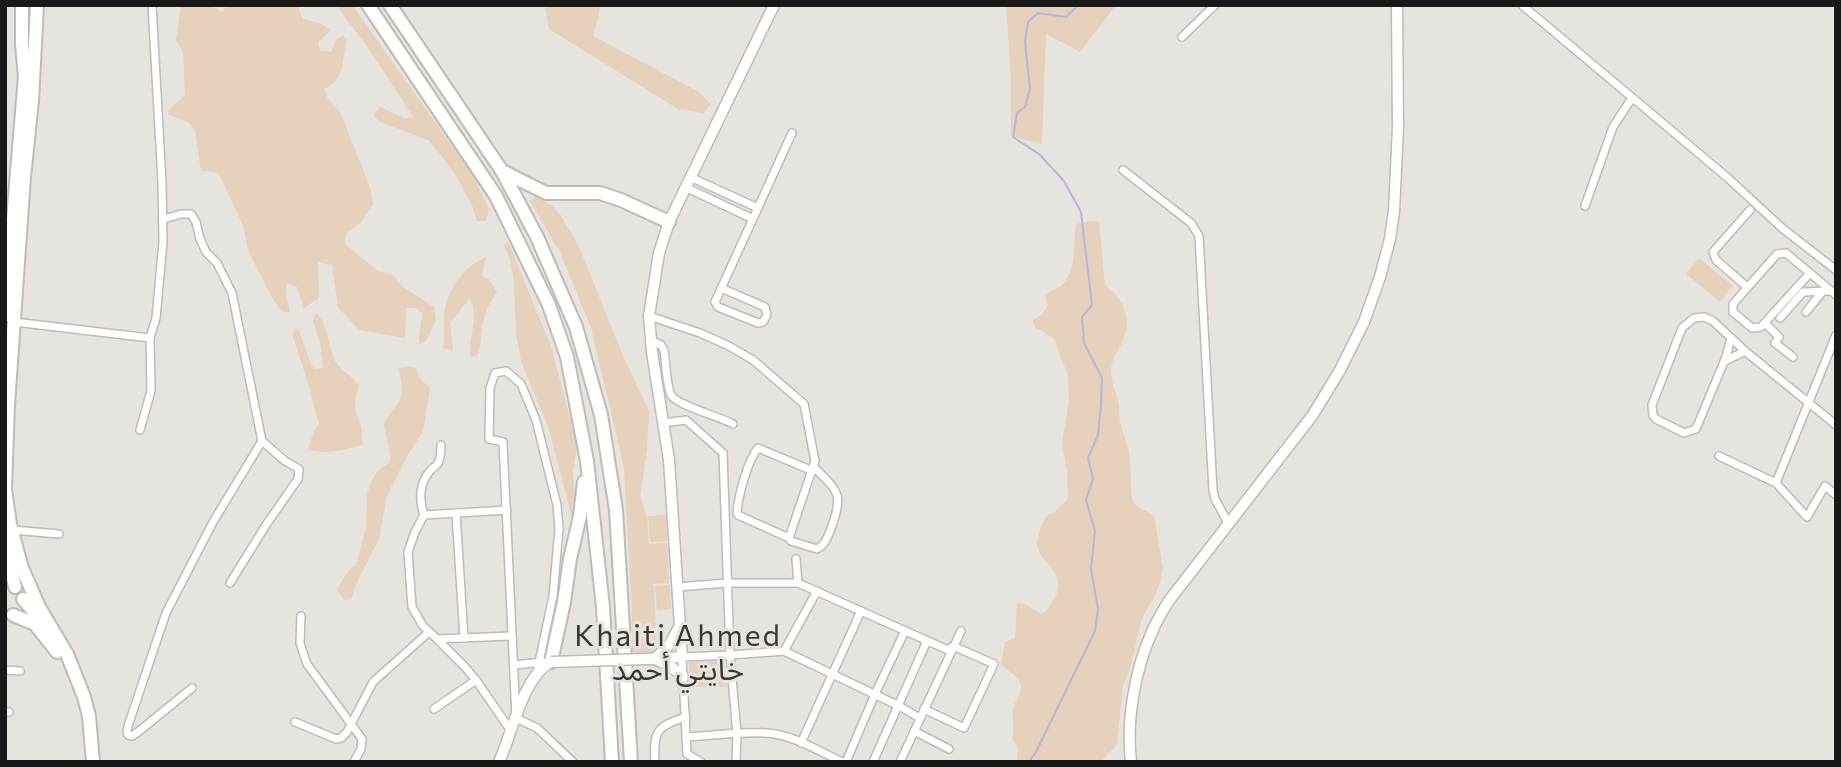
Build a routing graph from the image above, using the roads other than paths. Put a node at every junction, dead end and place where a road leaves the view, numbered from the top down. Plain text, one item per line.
1 (22, 5) edge
2 (30, 5) edge
3 (37, 5) edge
4 (152, 5) edge
5 (368, 5) edge
6 (390, 5) edge
7 (774, 5) edge
8 (1215, 5) edge
9 (1397, 5) edge
10 (1522, 5) edge
11 (1182, 37) dead end
12 (25, 78) junction
13 (1632, 98) junction
14 (792, 133) dead end
15 (502, 170) junction
16 (1123, 170) dead end
17 (690, 177) junction
18 (685, 187) junction
19 (539, 190) junction
20 (1585, 206) dead end
21 (758, 208) junction
22 (522, 209) junction
23 (1749, 210) dead end
24 (164, 219) junction
25 (753, 219) junction
26 (668, 222) junction
27 (7, 250) edge
28 (1836, 270) edge
29 (1810, 273) junction
30 (721, 288) junction
31 (1747, 288) junction
32 (1830, 292) edge
33 (1806, 312) dead end
34 (649, 316) junction
35 (1780, 318) dead end
36 (10, 319) edge
37 (1765, 323) junction
38 (1836, 335) edge
39 (150, 338) junction
40 (1731, 338) junction
41 (650, 340) junction
42 (1745, 351) junction
43 (1793, 357) dead end
44 (1724, 361) junction
45 (1808, 403) junction
46 (663, 423) junction
47 (733, 424) dead end
48 (1836, 425) edge
49 (140, 430) dead end
50 (262, 441) junction
51 (441, 445) dead end
52 (1719, 456) dead end
53 (587, 461) junction
54 (814, 469) junction
55 (1776, 484) junction
56 (5, 489) edge
57 (1836, 495) edge
58 (507, 510) junction
59 (456, 513) junction
60 (424, 515) junction
61 (1228, 523) junction
62 (8, 526) edge
63 (59, 534) dead end
64 (789, 538) junction
65 (796, 559) dead end
66 (230, 583) dead end
67 (727, 583) junction
68 (799, 583) junction
69 (10, 586) edge
70 (677, 587) junction
71 (817, 591) junction
72 (23, 599) junction
73 (861, 611) junction
74 (9, 615) edge
75 (301, 615) dead end
76 (680, 626) junction
77 (905, 631) junction
78 (961, 631) dead end
79 (429, 632) junction
80 (512, 636) junction
81 (464, 638) junction
82 (437, 639) junction
83 (927, 641) junction
84 (953, 646) junction
85 (783, 651) junction
86 (67, 654) junction
87 (730, 655) junction
88 (682, 657) junction
89 (651, 659) junction
90 (514, 665) junction
91 (542, 666) junction
92 (5, 670) edge
93 (20, 671) dead end
94 (831, 675) junction
95 (683, 676) junction
96 (476, 681) junction
97 (192, 688) dead end
98 (875, 694) junction
99 (900, 706) junction
100 (435, 709) dead end
101 (924, 709) junction
102 (686, 717) junction
103 (516, 718) junction
104 (920, 718) junction
105 (295, 722) dead end
106 (350, 725) junction
107 (914, 731) junction
108 (512, 732) junction
109 (737, 734) junction
110 (686, 737) junction
111 (801, 743) junction
112 (948, 749) dead end
113 (902, 761) edge
114 (84, 762) edge
115 (93, 762) edge
116 (354, 762) edge
117 (499, 762) edge
118 (573, 762) edge
119 (612, 762) edge
120 (631, 762) edge
121 (655, 762) edge
122 (701, 762) edge
123 (736, 762) edge
124 (844, 762) edge
125 (873, 762) edge
126 (1131, 762) edge

1 - 12 highway
2 - 12 highway
3 - 36 highway
4 - 24 street
5 - 53 highway
6 - 15 highway
7 - 17 main road
8 - 11 street
9 - 61 main road
10 - 13 street
12 - 27 highway
13 - 20 street
13 - 28 street
14 - 21 street
15 - 19 highway
15 - 22 highway
16 - 61 street
17 - 18 main road
17 - 21 street
18 - 25 street
18 - 26 main road
19 - 22 highway
19 - 26 highway
21 - 25 street
22 - 120 highway
23 - 31 street
24 - 39 street
24 - 50 street
25 - 30 street
26 - 34 main road
27 - 36 highway
29 - 31 street
29 - 32 street
29 - 37 street
30 - 30 street
31 - 37 street
32 - 33 street
32 - 35 street
34 - 41 main road
34 - 54 street
36 - 39 street
36 - 56 highway
37 - 43 street
38 - 45 street
39 - 49 street
40 - 42 street
40 - 44 street
40 - 44 street
41 - 46 main road
41 - 47 street
42 - 44 street
42 - 45 street
45 - 48 street
45 - 55 street
46 - 67 street
46 - 70 main road
50 - 66 street
50 - 97 street
51 - 60 street
52 - 55 street
53 - 91 highway
53 - 119 highway
54 - 64 street
54 - 64 street
54 - 64 street
55 - 57 street
56 - 62 highway
58 - 59 street
58 - 80 street
58 - 91 street
59 - 60 street
59 - 81 street
60 - 79 street
61 - 126 main road
62 - 63 street
62 - 69 highway
62 - 86 highway
65 - 68 street
67 - 68 street
67 - 70 street
67 - 87 street
68 - 71 street
69 - 72 highway
70 - 76 main road
71 - 73 street
71 - 85 street
72 - 74 highway
72 - 86 highway
73 - 77 street
73 - 94 street
74 - 114 highway
75 - 106 street
76 - 88 main road
76 - 89 main road
77 - 83 street
77 - 98 street
78 - 84 street
79 - 82 street
79 - 106 street
80 - 81 street
80 - 90 street
81 - 82 street
82 - 96 street
83 - 84 street
83 - 99 street
84 - 101 street
84 - 101 street
85 - 87 street
85 - 94 street
86 - 115 highway
87 - 88 street
87 - 109 street
88 - 89 main road
88 - 95 street
89 - 91 main road, bridge
89 - 95 main road
90 - 91 street
90 - 103 street
91 - 103 main road
92 - 93 street
94 - 98 street
94 - 111 street
95 - 102 street
96 - 100 street
96 - 108 street
98 - 99 street
98 - 124 street
99 - 104 street
99 - 125 street
101 - 104 street
102 - 110 street
102 - 121 street
103 - 108 main road
103 - 118 street
104 - 107 street
105 - 106 street
106 - 116 street
107 - 112 street
107 - 113 street
108 - 117 main road
109 - 110 street
109 - 111 street
109 - 123 street
110 - 122 street
111 - 124 street

